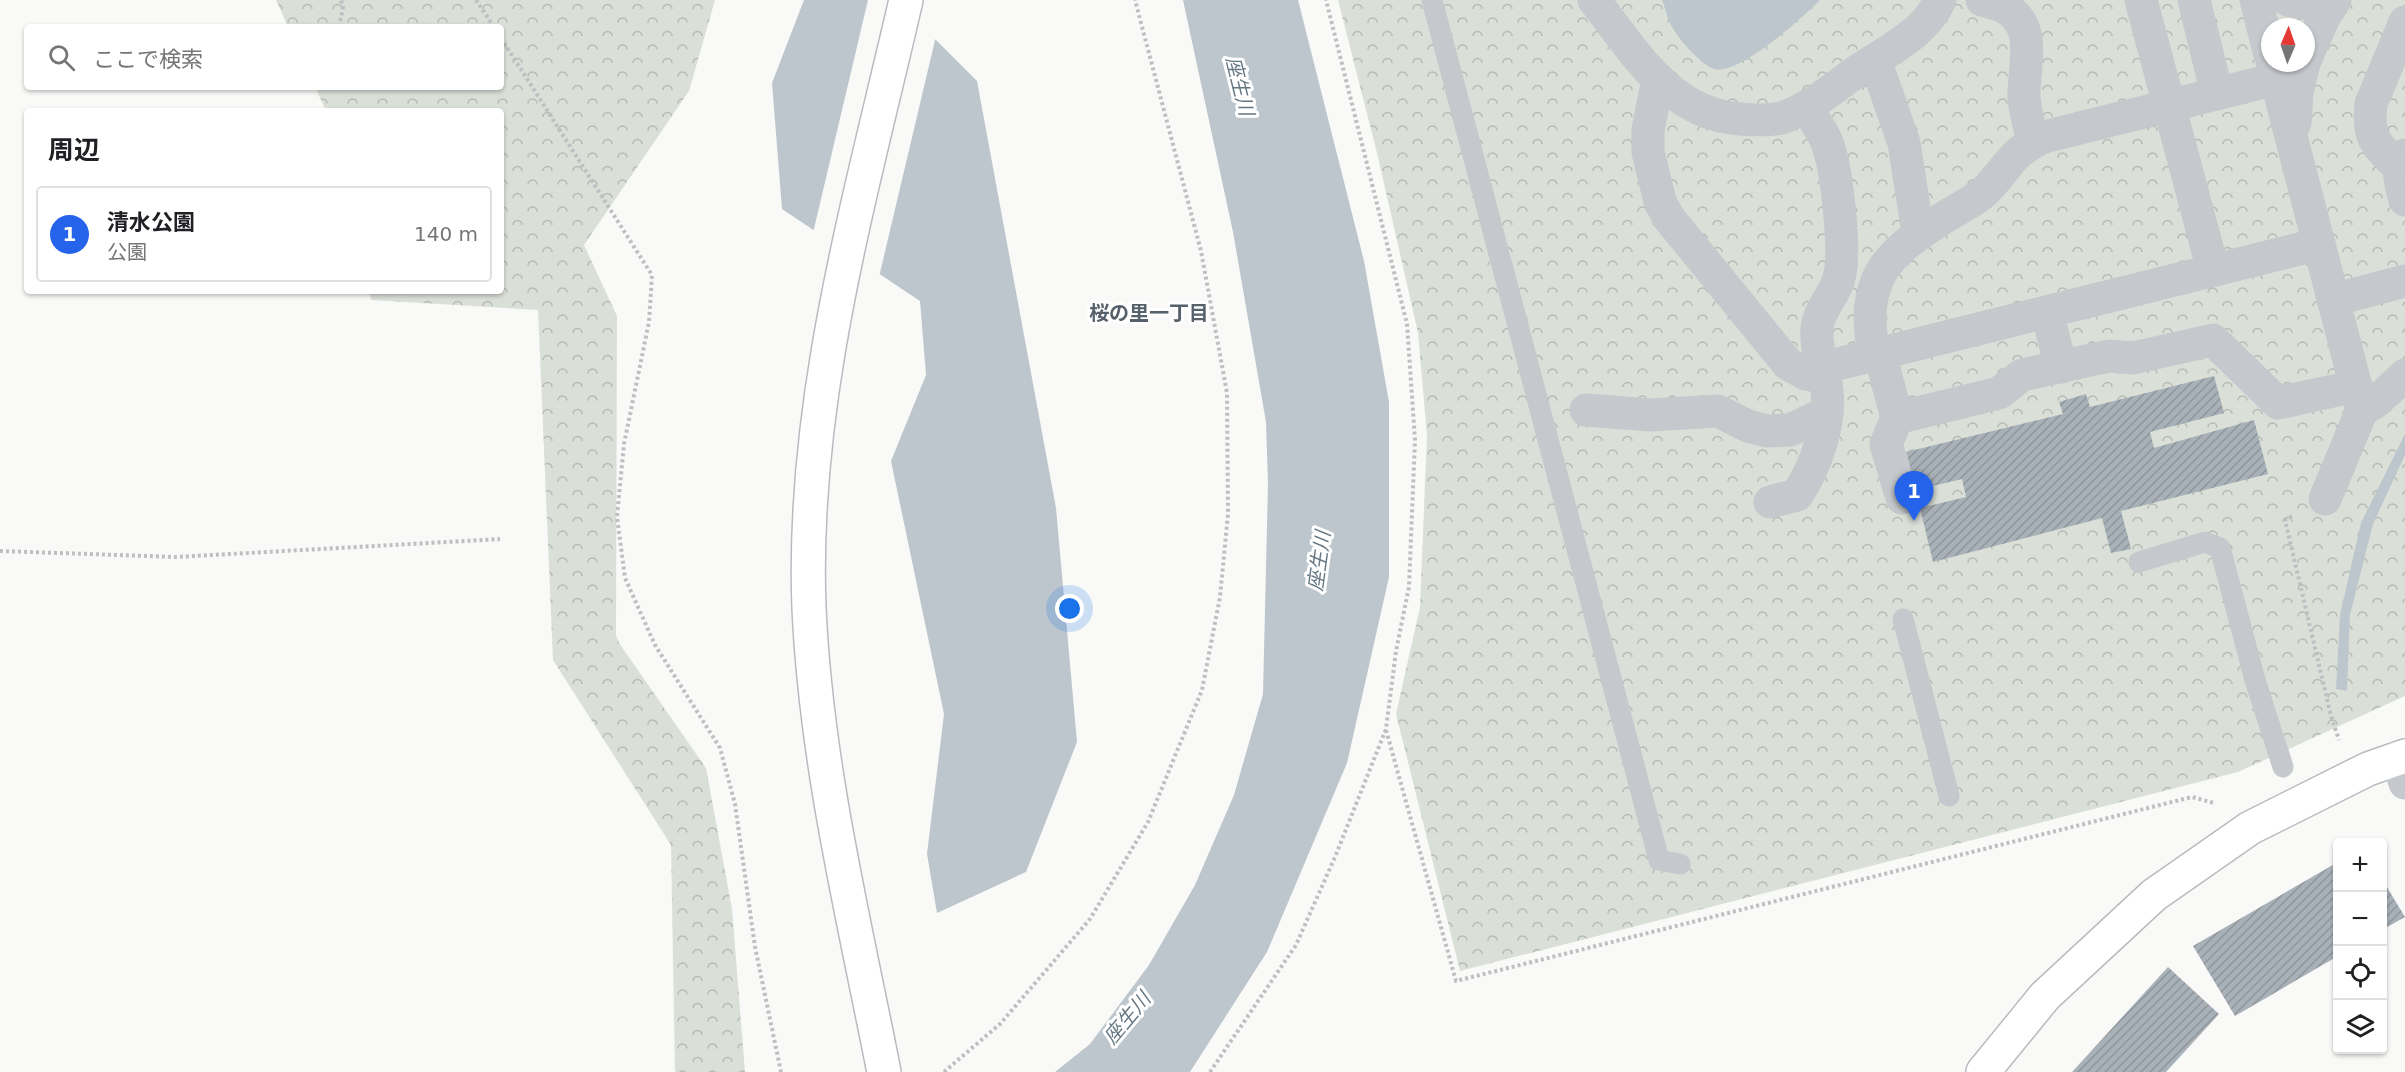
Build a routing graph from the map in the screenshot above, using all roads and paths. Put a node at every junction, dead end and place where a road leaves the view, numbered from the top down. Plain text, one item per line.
1 (342, 0) edge
2 (476, 0) edge
3 (906, 0) edge
4 (1135, 0) edge
5 (1326, 0) edge
6 (1432, 0) edge
7 (1594, 0) edge
8 (1940, 0) edge
9 (1982, 0) edge
10 (2141, 0) edge
11 (2194, 0) edge
12 (2256, 0) edge
13 (2288, 0) edge
14 (2332, 4) edge
15 (2261, 19) edge
16 (2405, 21) edge
17 (340, 24) edge
18 (492, 24) edge
19 (2315, 39) edge
20 (504, 43) edge
21 (1875, 60) junction
22 (2261, 72) edge
23 (2275, 72) edge
24 (2302, 72) edge
25 (1658, 79) junction
26 (2217, 94) junction
27 (2169, 106) junction
28 (1806, 107) junction
29 (2033, 142) junction
30 (2293, 143) junction
31 (2402, 161) edge
32 (2405, 200) edge
33 (1918, 233) junction
34 (2319, 244) junction
35 (2213, 270) junction
36 (2405, 281) edge
37 (2333, 300) junction
38 (2047, 312) junction
39 (1877, 355) junction
40 (2061, 367) junction
41 (1823, 373) junction
42 (2405, 375) edge
43 (2359, 398) junction
44 (1586, 410) dead end
45 (1826, 413) junction
46 (1897, 418) junction
47 (1902, 498) dead end
48 (2325, 499) joint
49 (1770, 502) dead end
50 (500, 540) dead end
51 (0, 551) edge
52 (2139, 562) dead end
53 (1903, 619) dead end
54 (1386, 729) junction
55 (2339, 741) dead end
56 (2283, 766) dead end
57 (2402, 766) edge
58 (1949, 796) dead end
59 (2214, 803) dead end
60 (1680, 864) dead end
61 (782, 1072) edge
62 (884, 1072) edge
63 (944, 1072) edge
64 (1210, 1072) edge
65 (1983, 1072) edge

1 - 17 path
2 - 18 path
3 - 62 street
4 - 63 path
5 - 54 path
6 - 60 lane
7 - 25 street
8 - 21 street
9 - 29 street
10 - 27 street
11 - 26 street
12 - 15 street
13 - 14 street
14 - 19 street
16 - 31 street
20 - 61 path
21 - 28 street
21 - 33 street
22 - 26 street
23 - 30 street
24 - 30 street
25 - 28 street
25 - 41 street
26 - 27 street
27 - 29 street
27 - 35 street
28 - 41 street
29 - 33 street
30 - 34 street
31 - 32 street
33 - 39 street
34 - 35 street
34 - 37 street
35 - 38 street
36 - 37 street
37 - 43 street
38 - 39 street
38 - 40 street
39 - 41 street
39 - 46 street
40 - 43 street
40 - 46 street
41 - 45 street
42 - 43 street
43 - 48 street
44 - 45 street
45 - 49 street
46 - 47 street
48 - 55 path
50 - 51 path
52 - 56 lane
53 - 58 lane
54 - 59 path
54 - 64 path
57 - 65 street

